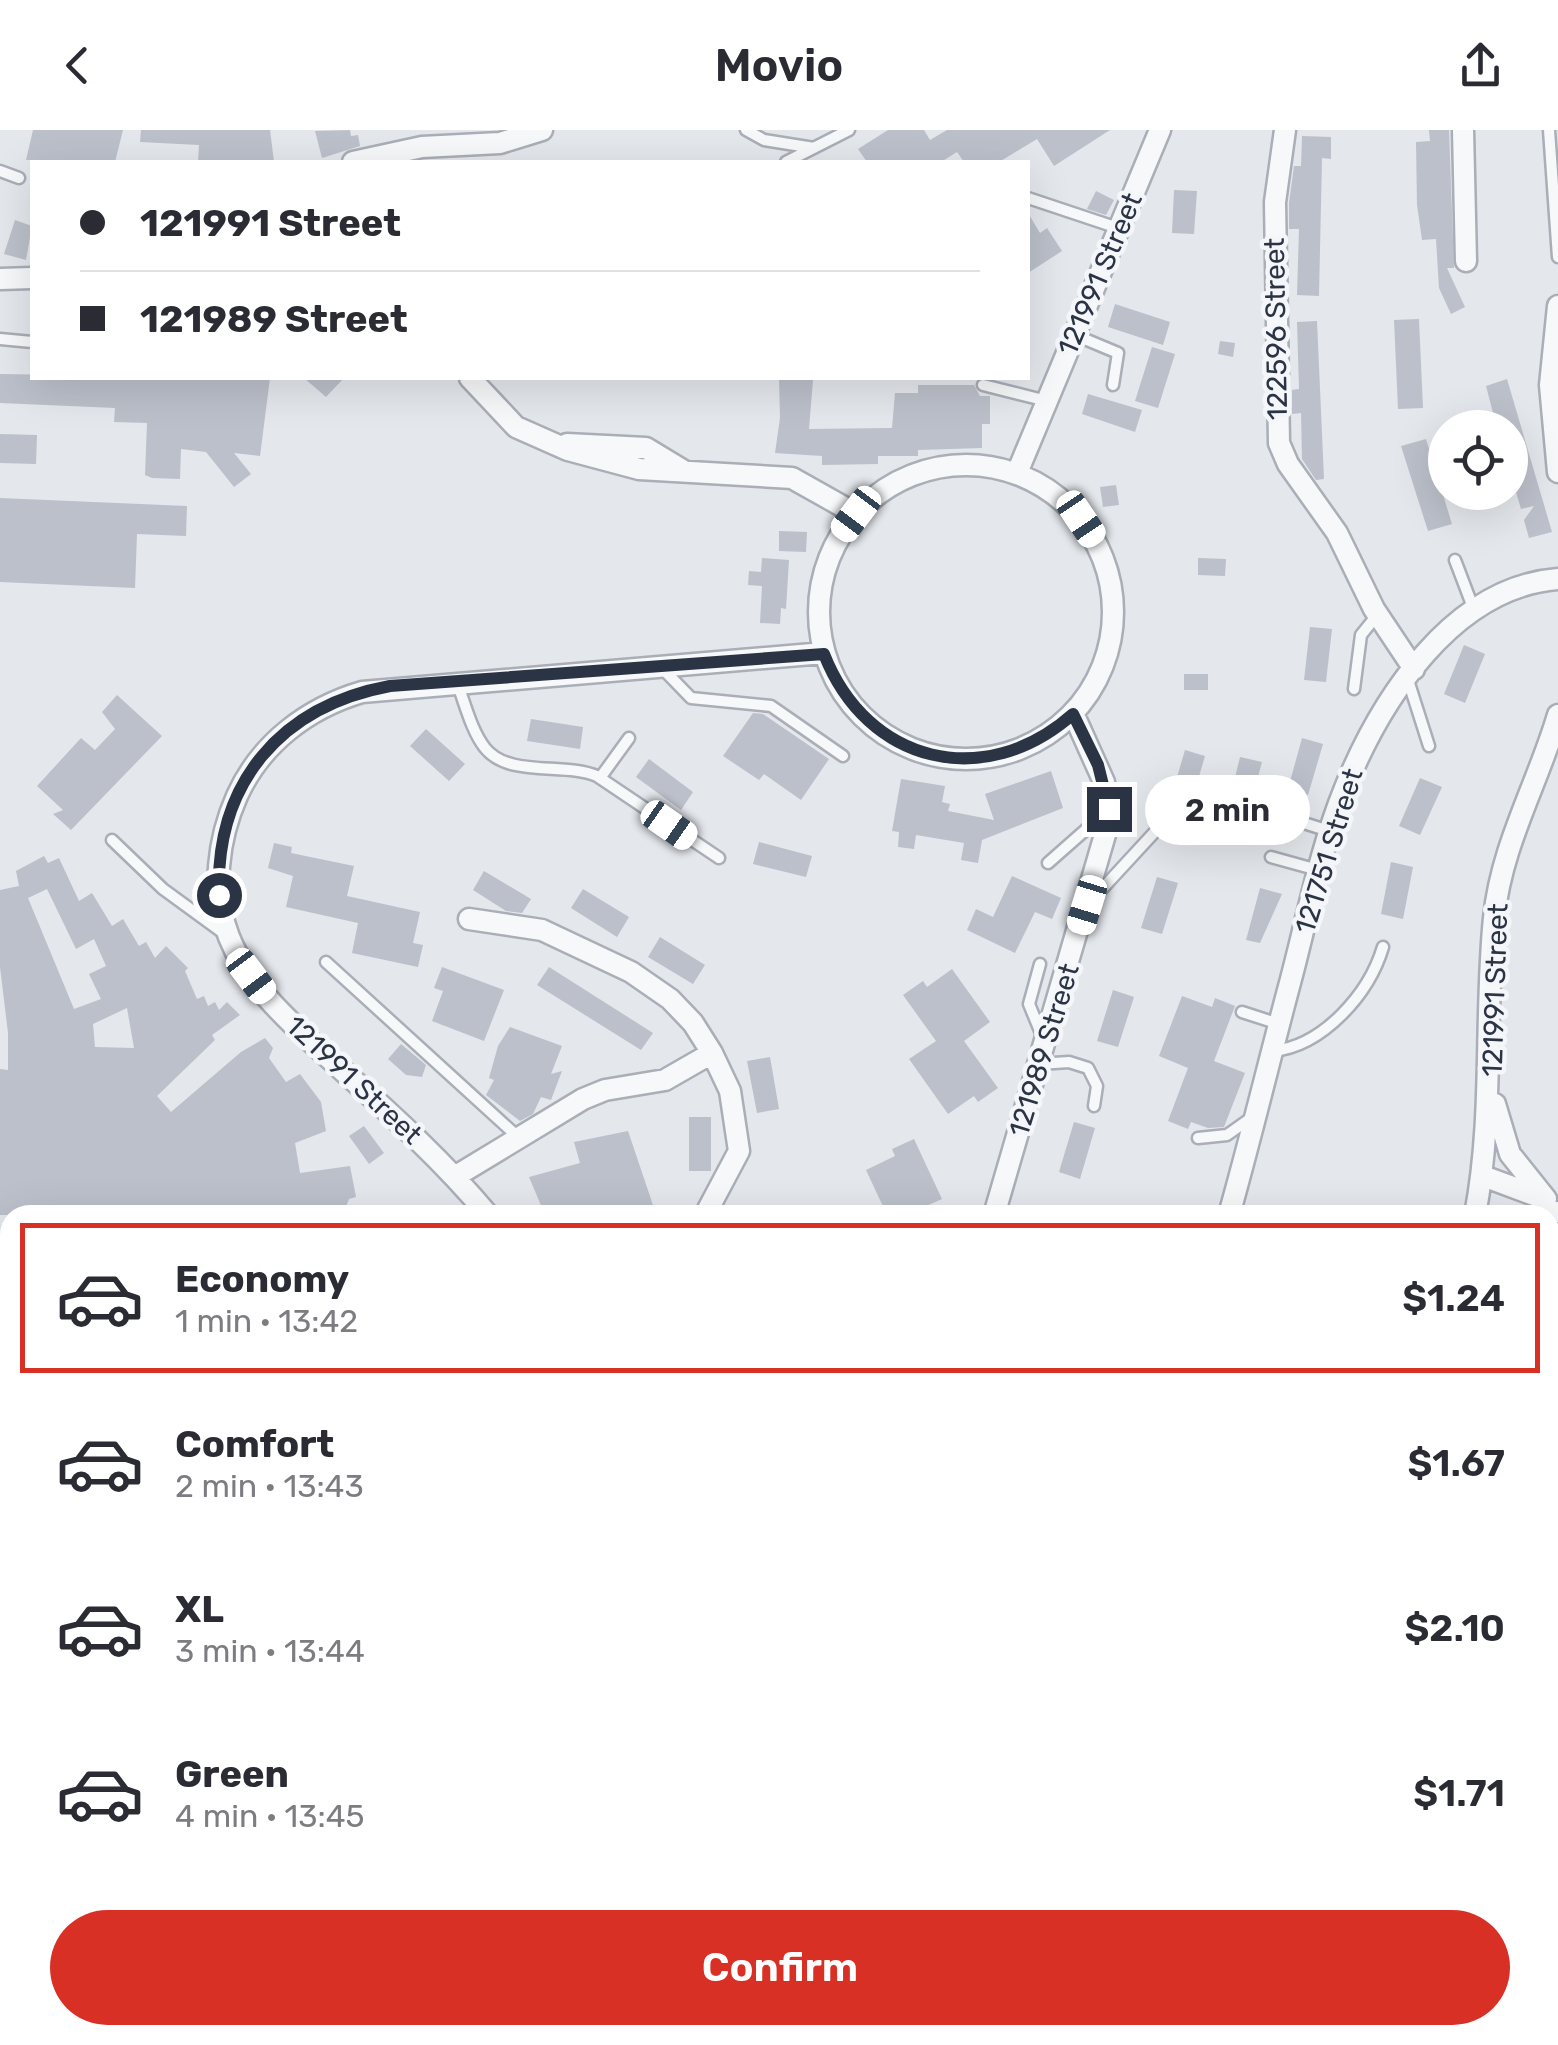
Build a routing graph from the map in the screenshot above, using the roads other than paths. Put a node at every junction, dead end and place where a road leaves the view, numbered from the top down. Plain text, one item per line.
1 (542, 130) edge
2 (746, 130) edge
3 (849, 130) edge
4 (1160, 130) edge
5 (1285, 130) edge
6 (1463, 130) edge
7 (1549, 130) edge
8 (814, 148) junction
9 (362, 160) edge
10 (790, 160) edge
11 (0, 172) edge
12 (19, 178) dead end
13 (1030, 199) edge
14 (1119, 229) junction
15 (1558, 257) edge
16 (1466, 261) dead end
17 (30, 278) edge
18 (0, 279) edge
19 (1558, 306) edge
20 (1074, 335) junction
21 (0, 340) edge
22 (30, 342) edge
23 (472, 380) edge
24 (983, 385) dead end
25 (1113, 385) dead end
26 (1047, 401) junction
27 (1558, 472) edge
28 (1017, 473) junction
29 (856, 514) junction
30 (1455, 560) dead end
31 (1558, 579) edge
32 (1474, 610) junction
33 (1378, 614) junction
34 (824, 654) junction
35 (660, 666) junction
36 (1411, 674) junction
37 (456, 682) junction
38 (1354, 689) dead end
39 (1073, 714) junction
40 (1558, 714) edge
41 (629, 738) dead end
42 (1429, 746) dead end
43 (843, 756) dead end
44 (600, 778) junction
45 (1109, 809) junction
46 (1282, 816) dead end
47 (1164, 823) dead end
48 (1330, 832) junction
49 (112, 840) dead end
50 (1271, 857) dead end
51 (718, 858) dead end
52 (1048, 863) dead end
53 (1318, 870) junction
54 (1087, 905) junction
55 (469, 919) dead end
56 (228, 936) junction
57 (1384, 947) dead end
58 (326, 962) dead end
59 (1040, 964) dead end
60 (1242, 1012) dead end
61 (1279, 1024) junction
62 (1272, 1052) junction
63 (712, 1053) junction
64 (1043, 1054) junction
65 (1491, 1088) junction
66 (1094, 1106) dead end
67 (1255, 1116) junction
68 (519, 1138) junction
69 (1198, 1138) dead end
70 (456, 1176) junction
71 (1482, 1176) junction
72 (480, 1205) edge
73 (711, 1205) edge
74 (997, 1205) edge
75 (1232, 1205) edge
76 (1478, 1205) edge
77 (1545, 1205) edge
78 (1548, 1205) edge

1 - 9 street
2 - 8 lane
3 - 8 lane
4 - 14 street, 121991 Street
5 - 33 street, 122596 Street
6 - 16 street
7 - 15 lane
8 - 10 lane
11 - 12 lane
13 - 14 lane
14 - 20 street, 121991 Street
17 - 18 street
19 - 27 street
20 - 25 lane
20 - 26 street, 121991 Street
21 - 22 lane
23 - 29 street
24 - 26 lane
26 - 28 street, 121991 Street
28 - 29 street
28 - 39 street
29 - 34 street
30 - 32 lane
31 - 32 street, 121751 Street
32 - 36 street, 121751 Street
33 - 36 street, 122596 Street
33 - 38 lane
34 - 35 street, 121991 Street
34 - 39 street
35 - 37 street, 121991 Street
35 - 43 lane
36 - 42 lane
36 - 48 street, 121751 Street
37 - 44 lane
37 - 56 street, 121991 Street
39 - 45 street, 121989 Street
40 - 65 street, 121991 Street
41 - 44 lane
44 - 51 lane
45 - 52 lane
45 - 54 street, 121989 Street
46 - 48 lane
47 - 54 lane
48 - 53 street, 121751 Street
49 - 56 lane
50 - 53 lane
53 - 61 street, 121751 Street
54 - 64 street, 121989 Street
55 - 63 street
56 - 70 street, 121991 Street
57 - 62 lane
58 - 68 lane
59 - 64 lane
60 - 61 lane
61 - 62 street, 121751 Street
62 - 67 street, 121751 Street
63 - 68 street
63 - 73 street
64 - 66 lane
64 - 74 street, 121989 Street
65 - 71 street, 121991 Street
65 - 78 street
67 - 69 lane
67 - 75 street, 121751 Street
68 - 70 street
70 - 72 street, 121991 Street
71 - 76 street, 121991 Street
71 - 77 street

